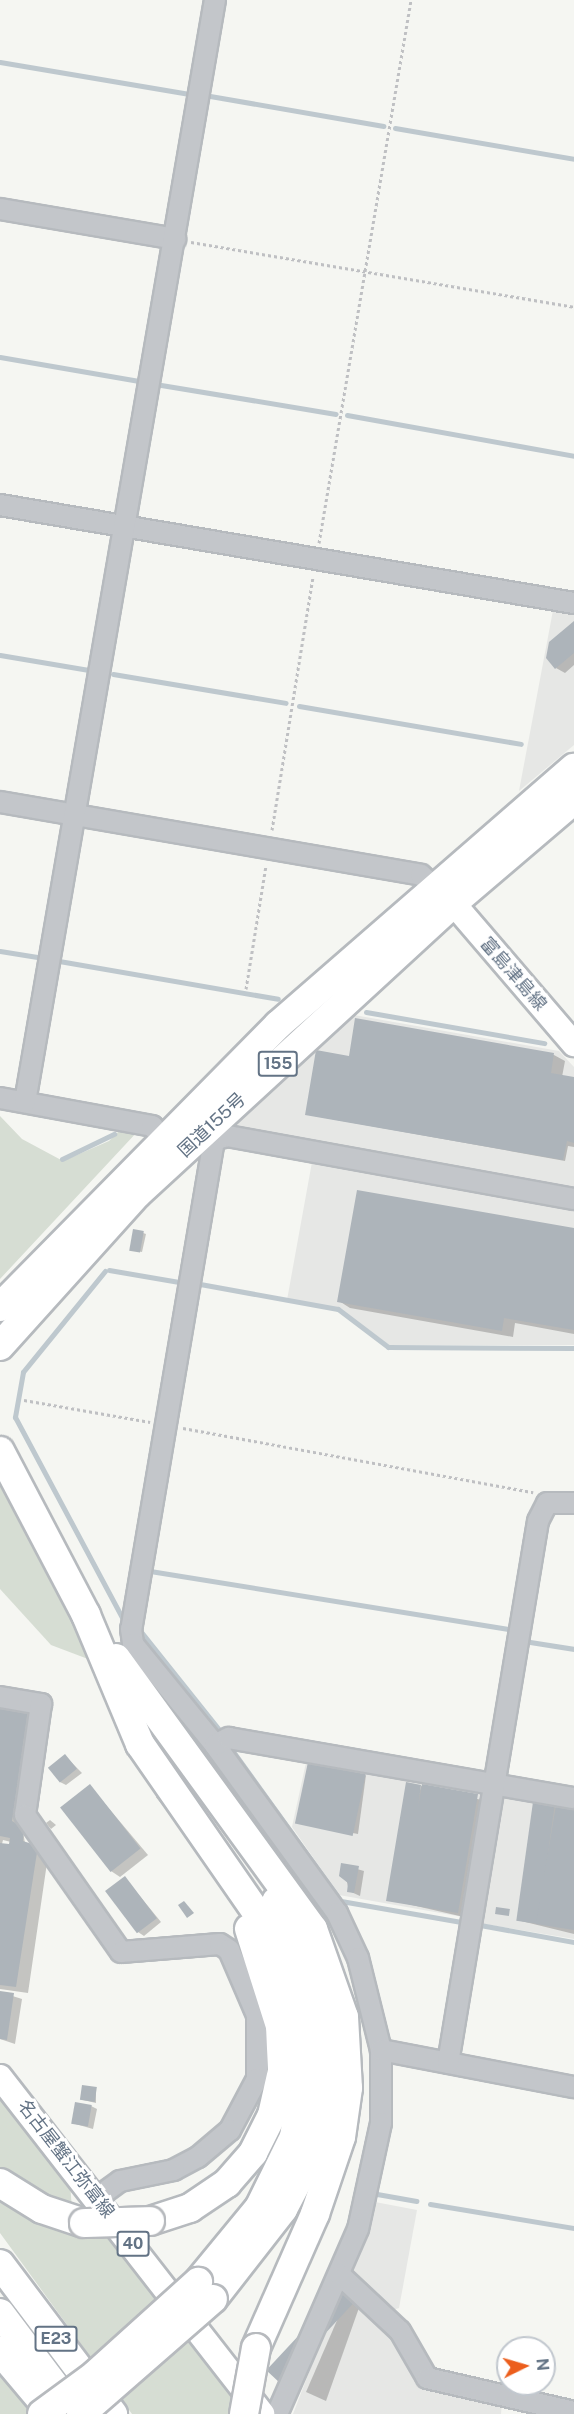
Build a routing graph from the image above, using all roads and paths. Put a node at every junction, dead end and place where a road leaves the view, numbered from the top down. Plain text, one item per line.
1 (216, 0) edge
2 (411, 0) edge
3 (0, 209) edge
4 (175, 239) junction
5 (365, 272) junction
6 (574, 307) edge
7 (0, 505) edge
8 (125, 527) junction
9 (316, 560) junction
10 (574, 603) edge
11 (574, 768) edge
12 (574, 800) edge
13 (0, 802) edge
14 (76, 815) junction
15 (269, 848) junction
16 (443, 895) junction
17 (246, 989) dead end
18 (574, 1044) edge
19 (0, 1098) edge
20 (25, 1102) junction
21 (210, 1135) junction
22 (162, 1137) junction
23 (574, 1198) edge
24 (0, 1307) edge
25 (0, 1346) edge
26 (24, 1400) dead end
27 (166, 1425) junction
28 (0, 1451) edge
29 (566, 1502) edge
30 (86, 1615) junction
31 (0, 1697) edge
32 (215, 1745) junction
33 (496, 1785) junction
34 (574, 1798) edge
35 (231, 1820) junction
36 (208, 1841) junction
37 (381, 2050) junction
38 (448, 2063) junction
39 (0, 2077) edge
40 (574, 2087) edge
41 (0, 2183) edge
42 (97, 2198) junction
43 (0, 2265) edge
44 (339, 2274) junction
45 (205, 2291) junction
46 (0, 2313) edge
47 (0, 2351) edge
48 (574, 2412) edge
49 (42, 2414) edge
50 (53, 2414) edge
51 (76, 2414) edge
52 (81, 2414) edge
53 (113, 2414) edge
54 (244, 2414) edge
55 (262, 2414) edge
56 (277, 2414) edge

1 - 4 street
2 - 5 path
3 - 4 street
4 - 5 path
4 - 8 street
5 - 6 path
5 - 9 path
7 - 8 street
8 - 9 street
8 - 14 street
9 - 10 street
9 - 15 path
11 - 16 highway, 国道155号 / 155
12 - 16 highway, 国道155号 / 155
13 - 14 street
14 - 15 street
14 - 20 street
15 - 16 street
15 - 17 path
16 - 18 main road, 富島津島線
16 - 21 highway, 国道155号 / 155
16 - 22 highway, 国道155号 / 155
19 - 20 street
20 - 22 street
21 - 23 street
21 - 25 highway, 国道155号 / 155
21 - 27 street
22 - 24 highway, 国道155号 / 155
26 - 27 path
27 - 29 path
27 - 32 street
28 - 30 highway
29 - 33 street
30 - 35 highway
30 - 36 highway
31 - 42 street
32 - 33 street
32 - 37 street
33 - 34 street
33 - 38 street
35 - 45 highway
35 - 54 highway, bridge
36 - 41 highway, bridge
36 - 45 highway
37 - 38 street
37 - 44 street
38 - 40 street
39 - 42 main road, 名古屋蟹江弥富線 / 40
42 - 55 main road, 名古屋蟹江弥富線 / 40
43 - 53 highway, E23
44 - 48 street
44 - 56 street
45 - 49 highway, bridge
45 - 52 highway, bridge
46 - 51 highway, E23
47 - 50 highway

